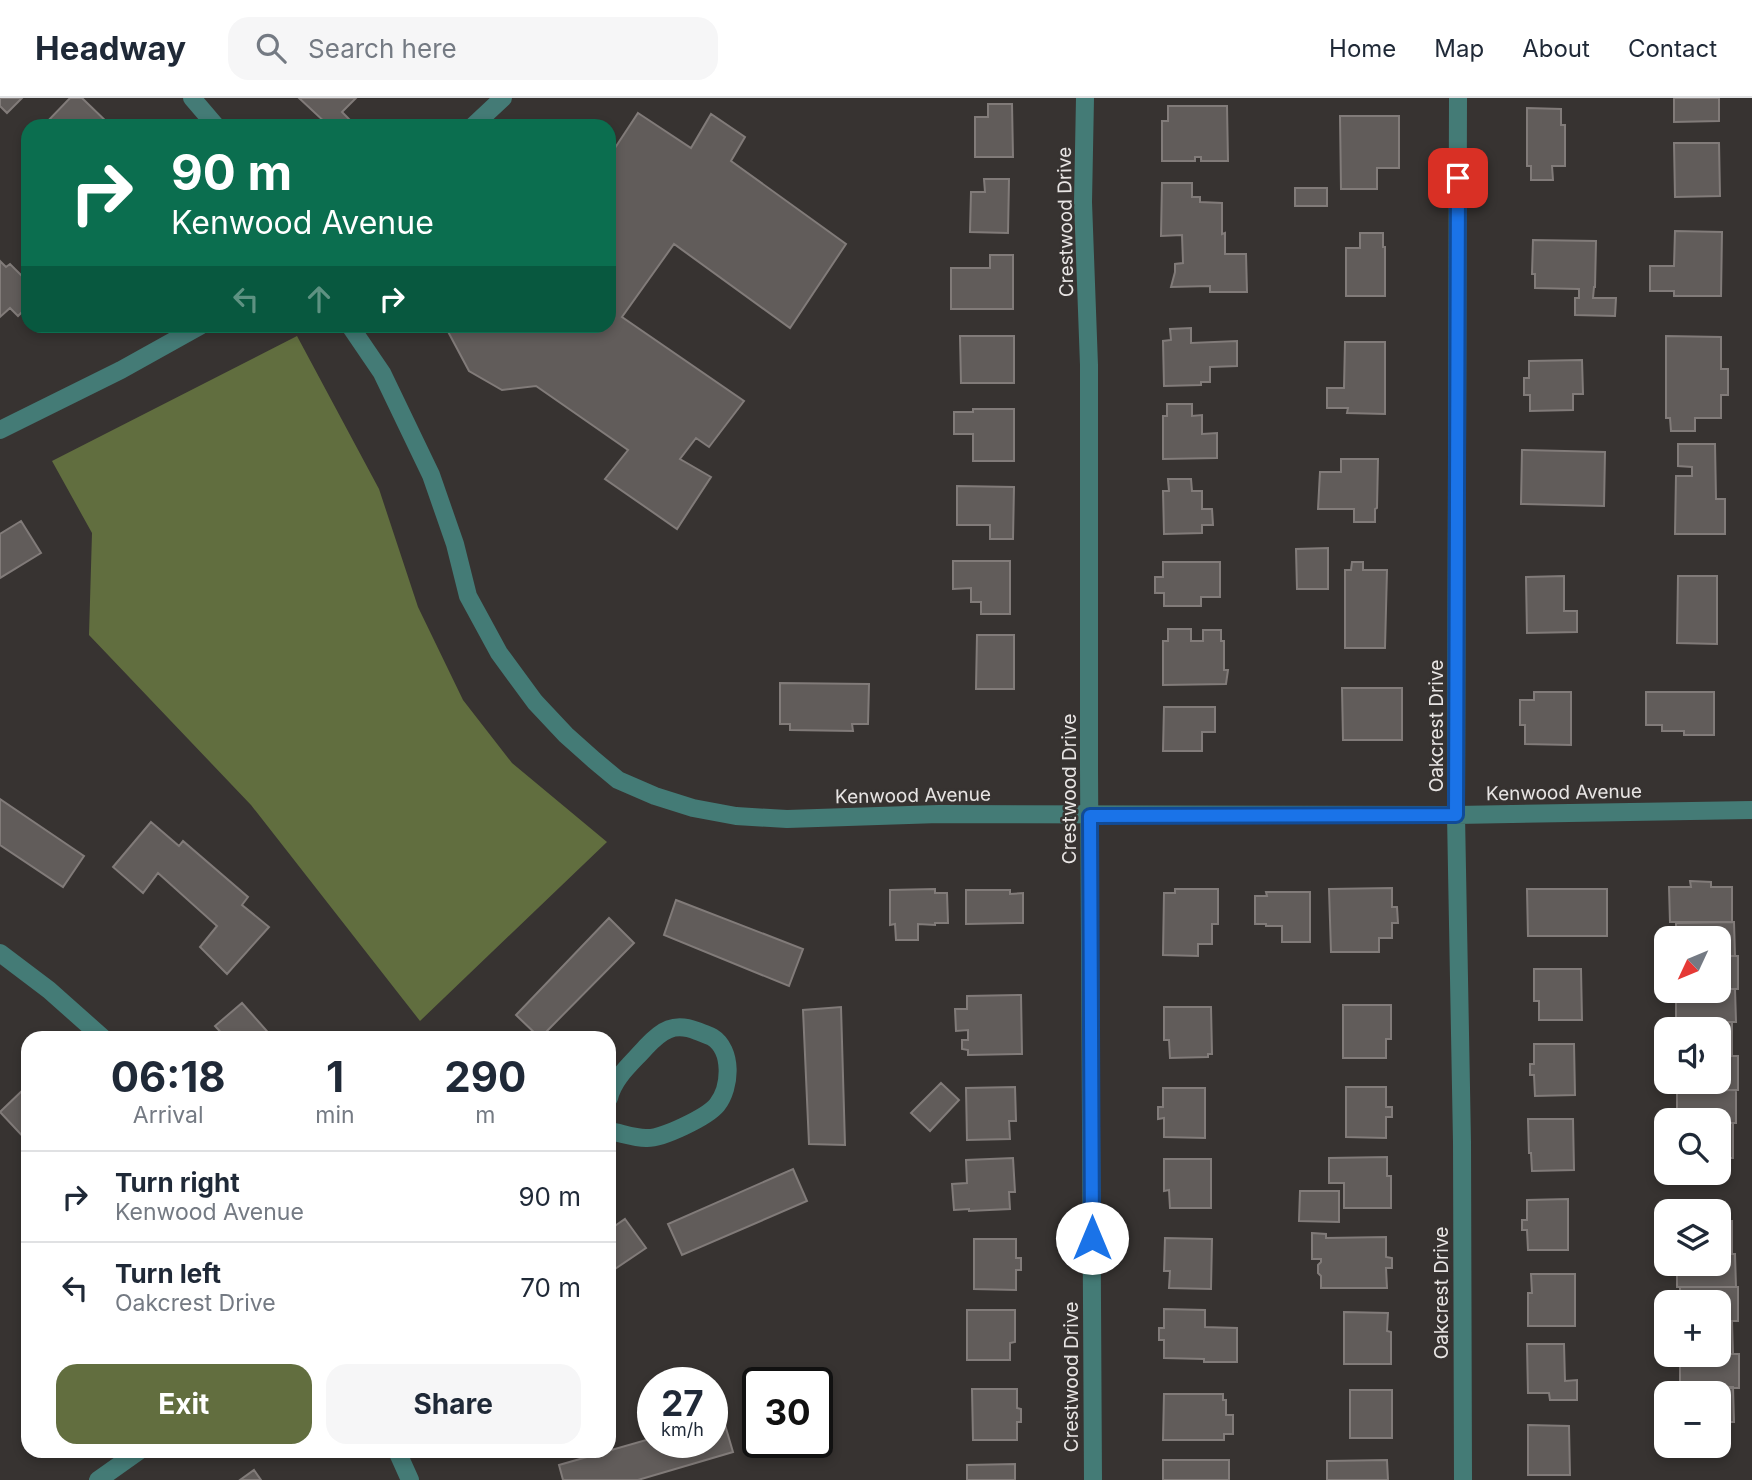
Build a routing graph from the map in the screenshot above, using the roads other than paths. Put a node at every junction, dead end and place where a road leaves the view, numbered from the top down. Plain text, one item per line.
1 (192, 98) edge
2 (503, 98) edge
3 (1085, 98) edge
4 (1458, 98) edge
5 (210, 119) edge
6 (480, 119) edge
7 (187, 333) edge
8 (355, 333) edge
9 (0, 430) edge
10 (1752, 810) edge
11 (1456, 815) junction
12 (1090, 816) junction
13 (1, 955) edge
14 (95, 1031) edge
15 (616, 1082) edge
16 (616, 1132) edge
17 (129, 1458) edge
18 (400, 1458) edge
19 (98, 1480) edge
20 (410, 1480) edge
21 (1093, 1480) edge
22 (1463, 1480) edge

1 - 5 street
2 - 6 street
3 - 12 street, Crestwood Drive
4 - 11 street, Oakcrest Drive
7 - 9 street
8 - 12 street, Kenwood Avenue
10 - 11 street, Kenwood Avenue
11 - 12 street, Kenwood Avenue
11 - 22 street, Oakcrest Drive
12 - 21 street, Crestwood Drive
13 - 14 street
15 - 16 street
17 - 19 street
18 - 20 street

